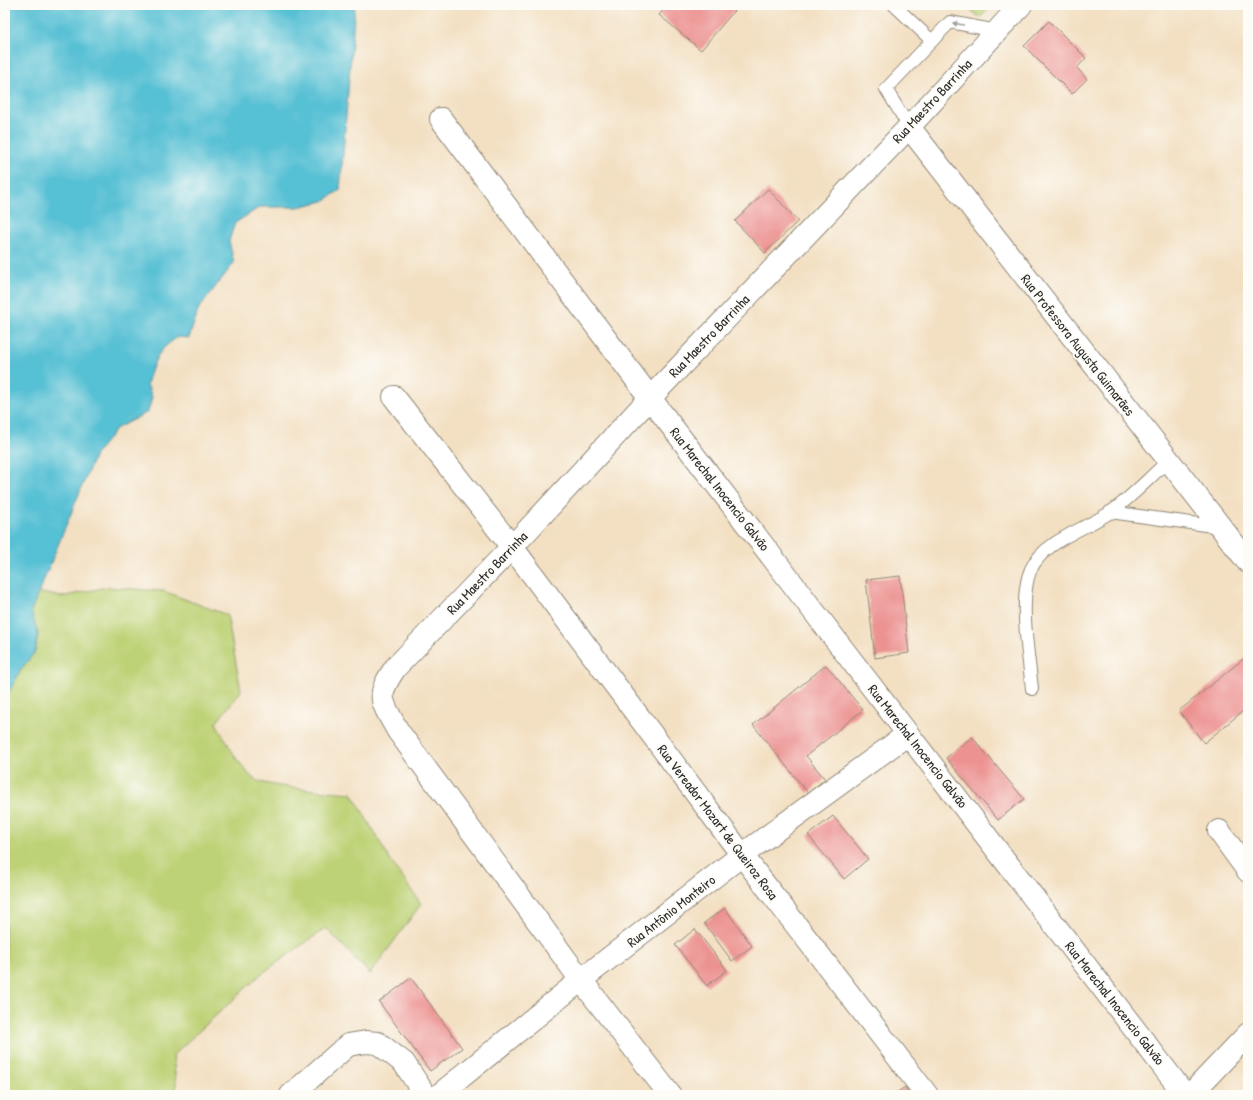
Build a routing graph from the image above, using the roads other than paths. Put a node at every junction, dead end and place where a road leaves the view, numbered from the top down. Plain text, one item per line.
1 (894, 5) edge
2 (1021, 5) edge
3 (997, 31) junction
4 (932, 41) junction
5 (441, 119) dead end
6 (909, 127) junction
7 (394, 397) dead end
8 (650, 398) junction
9 (1168, 460) junction
10 (1110, 512) junction
11 (1220, 527) junction
12 (512, 547) junction
13 (1248, 562) edge
14 (1032, 689) dead end
15 (908, 734) junction
16 (1219, 831) dead end
17 (742, 855) junction
18 (1248, 871) edge
19 (581, 980) junction
20 (1248, 1034) edge
21 (291, 1095) edge
22 (425, 1095) edge
23 (439, 1095) edge
24 (670, 1095) edge
25 (927, 1095) edge
26 (1185, 1095) edge
27 (1190, 1095) edge

1 - 4 lane
2 - 3 street, Rua Maestro Barrinha
3 -> 4 lane
3 - 6 street, Rua Maestro Barrinha
4 - 6 lane
5 - 8 street, Rua Marechal Inocencio Galvão
6 - 8 street, Rua Maestro Barrinha
6 - 9 street, Rua Professora Augusta Guimarães
7 - 12 street, Rua Vereador Mozart de Queiroz Rosa
8 - 12 street, Rua Maestro Barrinha
8 - 15 street, Rua Marechal Inocencio Galvão
9 - 10 lane
9 - 11 street, Rua Professora Augusta Guimarães
10 - 11 lane
10 - 14 lane
11 - 13 street, Rua Professora Augusta Guimarães
12 - 17 street, Rua Vereador Mozart de Queiroz Rosa
12 - 19 street, Rua Maestro Barrinha
15 - 17 street, Rua Antônio Monteiro
15 - 26 street, Rua Marechal Inocencio Galvão
16 - 18 street
17 - 19 street, Rua Antônio Monteiro
17 - 25 street, Rua Vereador Mozart de Queiroz Rosa
19 - 23 street, Rua Antônio Monteiro
19 - 24 street
20 - 27 street
21 - 22 street

